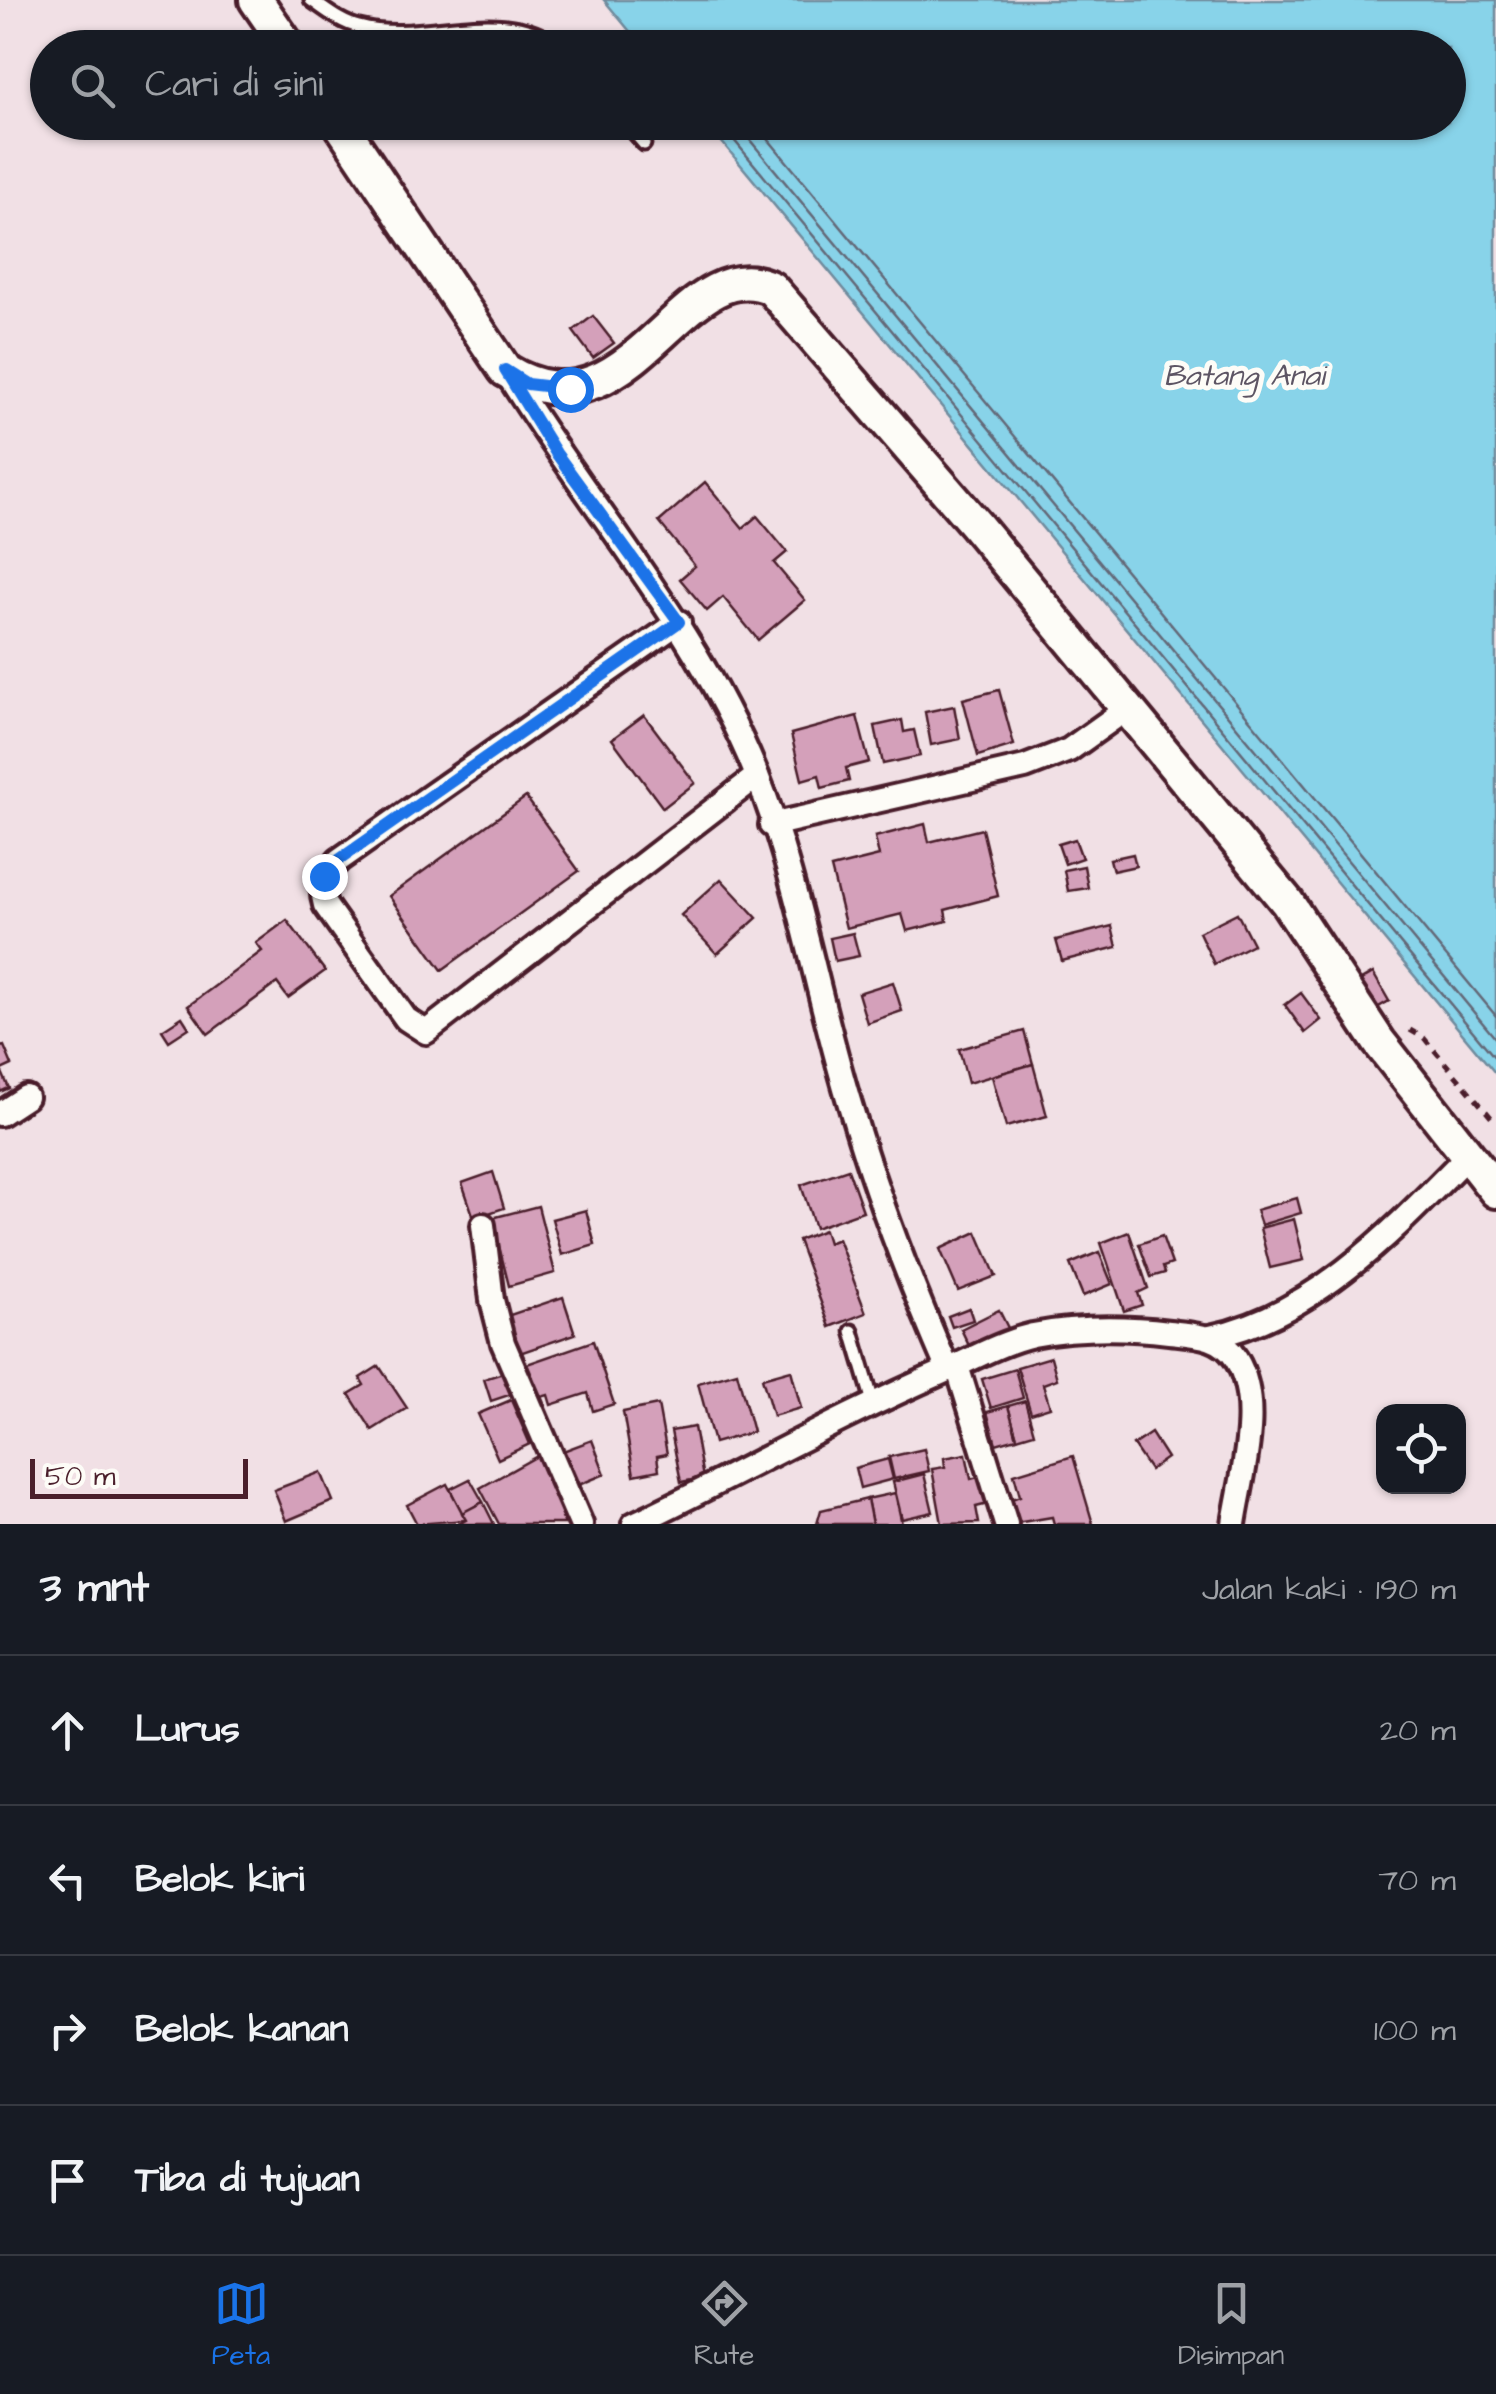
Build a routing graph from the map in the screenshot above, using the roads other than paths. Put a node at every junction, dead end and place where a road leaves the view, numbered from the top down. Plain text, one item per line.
1 (256, 0) edge
2 (311, 0) edge
3 (277, 30) edge
4 (373, 30) edge
5 (373, 30) edge
6 (541, 30) edge
7 (350, 140) edge
8 (641, 140) edge
9 (644, 144) dead end
10 (505, 370) junction
11 (679, 622) junction
12 (1125, 710) junction
13 (757, 776) junction
14 (771, 825) junction
15 (26, 1097) dead end
16 (0, 1114) edge
17 (1468, 1155) junction
18 (1496, 1191) edge
19 (483, 1226) dead end
20 (852, 1331) dead end
21 (1210, 1337) junction
22 (952, 1368) junction
23 (872, 1402) junction
24 (581, 1524) edge
25 (634, 1524) edge
26 (1006, 1524) edge
27 (1234, 1524) edge

1 - 3 street
2 - 4 lane
5 - 6 lane
7 - 10 street
8 - 9 lane
10 - 11 street
10 - 12 street
11 - 13 street
11 - 13 street
12 - 14 street
12 - 17 street
13 - 14 street
14 - 22 street
15 - 16 street
17 - 18 street
17 - 21 street
19 - 24 street
20 - 23 lane
21 - 22 street
21 - 27 street
22 - 23 street
22 - 26 street
23 - 25 street

